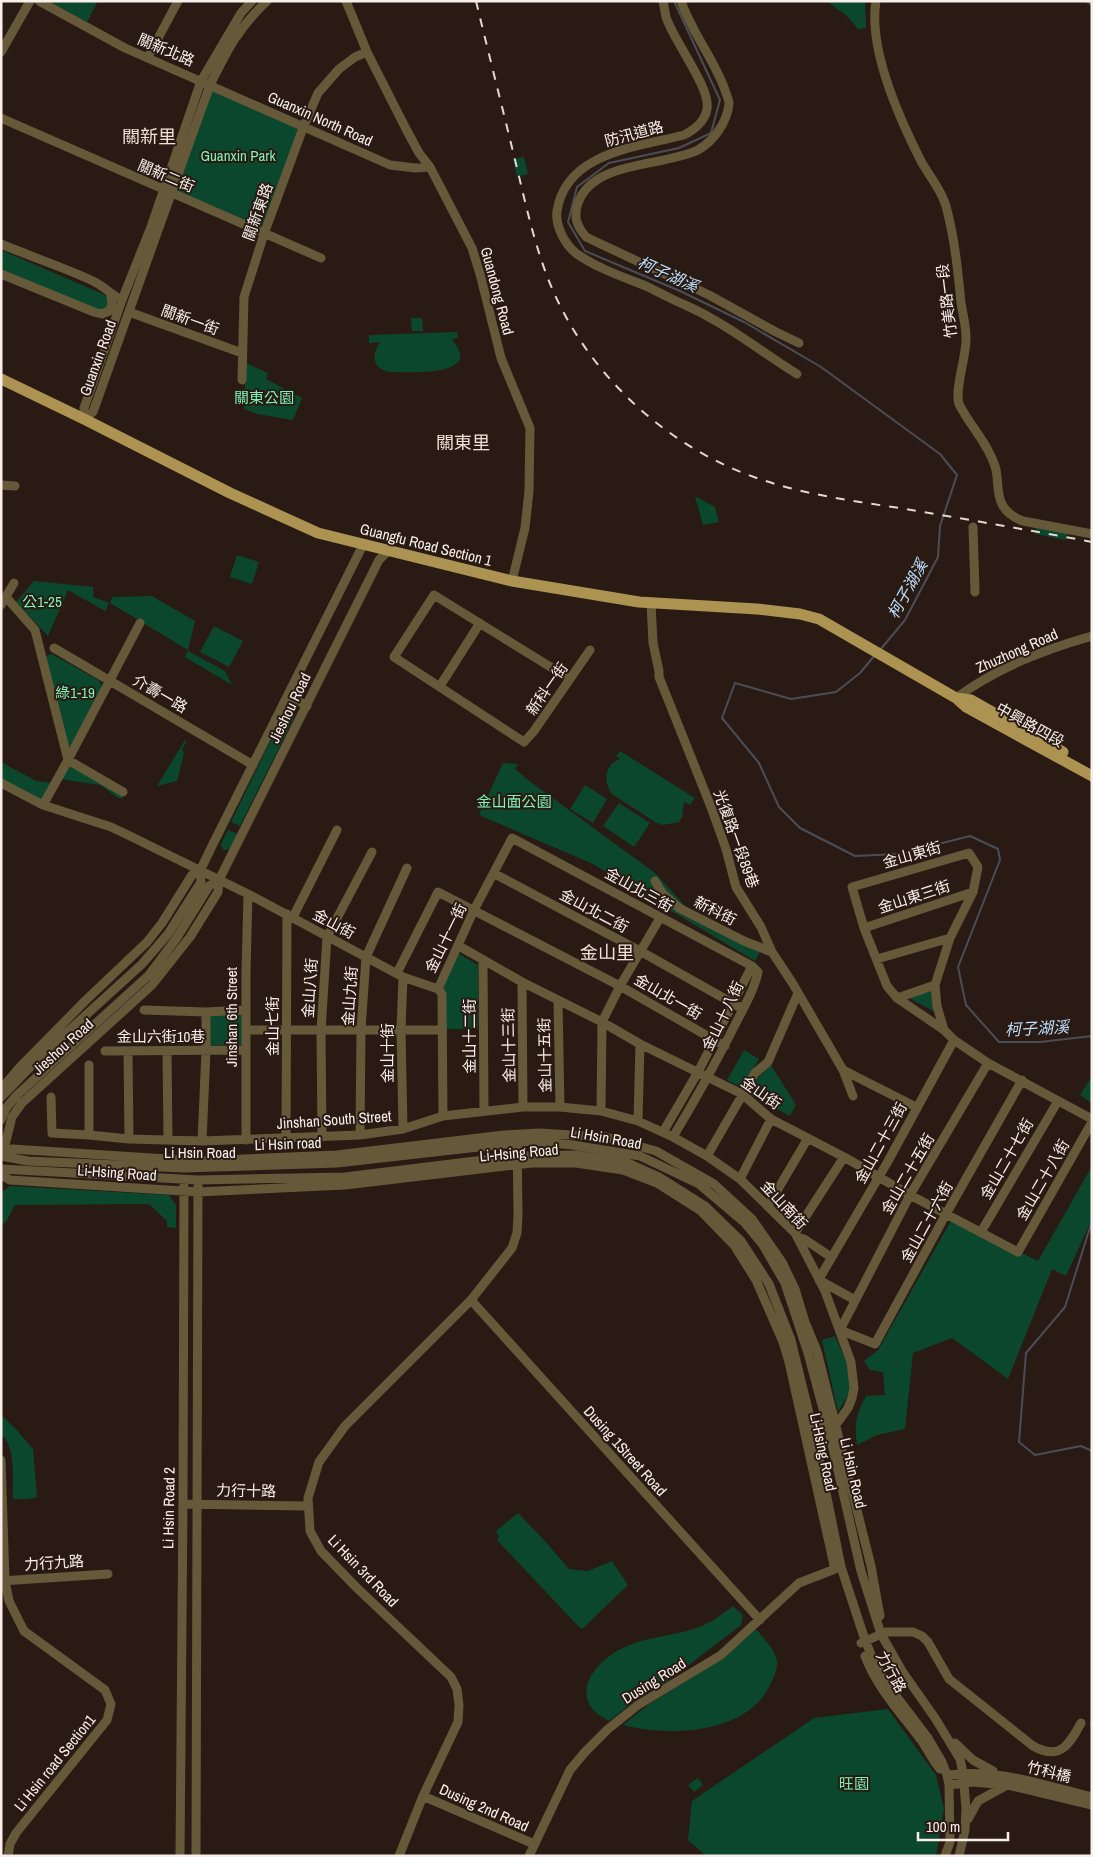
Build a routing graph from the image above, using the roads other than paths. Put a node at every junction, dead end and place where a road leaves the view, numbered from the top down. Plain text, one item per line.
1 (30, 1) edge
2 (38, 1) edge
3 (178, 1) edge
4 (252, 1) edge
5 (267, 1) edge
6 (346, 1) edge
7 (663, 1) edge
8 (681, 1) edge
9 (876, 1) edge
10 (1, 52) edge
11 (367, 52) junction
12 (148, 57) junction
13 (206, 83) junction
14 (1, 118) edge
15 (303, 128) junction
16 (430, 167) junction
17 (168, 192) junction
18 (264, 234) junction
19 (1, 244) edge
20 (321, 258) dead end
21 (1, 274) edge
22 (111, 296) junction
23 (122, 300) junction
24 (129, 312) junction
25 (113, 313) junction
26 (799, 343) dead end
27 (242, 353) junction
28 (796, 374) dead end
29 (1, 379) edge
30 (242, 380) dead end
31 (84, 419) junction
32 (1, 485) edge
33 (15, 486) dead end
34 (973, 527) dead end
35 (1092, 534) edge
36 (363, 545) junction
37 (388, 551) junction
38 (512, 581) junction
39 (14, 583) dead end
40 (975, 592) dead end
41 (6, 597) junction
42 (651, 602) junction
43 (1, 605) edge
44 (140, 623) dead end
45 (480, 623) junction
46 (1092, 636) edge
47 (54, 648) dead end
48 (590, 650) dead end
49 (885, 658) joint
50 (570, 679) junction
51 (110, 681) junction
52 (440, 686) junction
53 (288, 696) junction
54 (956, 698) junction
55 (307, 706) junction
56 (68, 760) junction
57 (253, 765) junction
58 (1092, 769) edge
59 (1092, 776) edge
60 (1, 783) edge
61 (123, 792) dead end
62 (43, 805) junction
63 (337, 830) dead end
64 (512, 838) joint
65 (372, 852) dead end
66 (407, 868) dead end
67 (200, 872) junction
68 (495, 874) junction
69 (219, 880) junction
70 (655, 881) dead end
71 (438, 892) joint
72 (973, 892) junction
73 (248, 894) junction
74 (474, 910) junction
75 (290, 916) junction
76 (660, 918) junction
77 (864, 928) junction
78 (327, 937) junction
79 (950, 938) junction
80 (459, 946) junction
81 (640, 952) junction
82 (772, 952) junction
83 (366, 956) junction
84 (878, 959) junction
85 (483, 961) junction
86 (752, 966) junction
87 (400, 975) junction
88 (522, 982) junction
89 (620, 986) junction
90 (935, 986) junction
91 (438, 989) junction
92 (798, 993) junction
93 (897, 998) junction
94 (558, 1001) junction
95 (733, 1003) junction
96 (144, 1010) dead end
97 (246, 1010) junction
98 (743, 1010) junction
99 (206, 1012) junction
100 (602, 1022) junction
101 (247, 1030) junction
102 (361, 1030) junction
103 (401, 1030) junction
104 (442, 1030) junction
105 (944, 1030) junction
106 (287, 1031) junction
107 (321, 1031) junction
108 (714, 1040) junction
109 (954, 1040) junction
110 (640, 1044) junction
111 (725, 1046) junction
112 (246, 1050) junction
113 (105, 1051) dead end
114 (128, 1051) junction
115 (167, 1051) junction
116 (206, 1051) junction
117 (988, 1063) junction
118 (89, 1064) dead end
119 (843, 1070) junction
120 (698, 1072) junction
121 (708, 1077) junction
122 (1022, 1080) junction
123 (1, 1089) edge
124 (742, 1094) junction
125 (854, 1096) dead end
126 (51, 1097) dead end
127 (1, 1098) edge
128 (1058, 1101) junction
129 (523, 1107) junction
130 (560, 1107) junction
131 (916, 1108) junction
132 (484, 1111) junction
133 (601, 1111) junction
134 (443, 1116) junction
135 (771, 1119) junction
136 (1, 1120) edge
137 (638, 1121) junction
138 (1092, 1121) edge
139 (1, 1125) edge
140 (403, 1129) junction
141 (663, 1132) junction
142 (89, 1135) junction
143 (360, 1135) junction
144 (673, 1136) junction
145 (322, 1137) junction
146 (286, 1138) junction
147 (517, 1138) junction
148 (808, 1138) junction
149 (128, 1139) junction
150 (168, 1140) junction
151 (246, 1140) junction
152 (202, 1141) junction
153 (4, 1150) edge
154 (707, 1156) junction
155 (844, 1157) junction
156 (518, 1160) junction
157 (184, 1165) junction
158 (198, 1165) junction
159 (1, 1169) edge
160 (1, 1175) edge
161 (879, 1176) junction
162 (740, 1179) junction
163 (184, 1180) junction
164 (198, 1180) junction
165 (183, 1191) junction
166 (198, 1192) junction
167 (910, 1195) junction
168 (768, 1206) junction
169 (946, 1214) junction
170 (981, 1232) junction
171 (796, 1235) junction
172 (1018, 1252) joint
173 (831, 1257) junction
174 (819, 1280) junction
175 (470, 1300) junction
176 (855, 1300) junction
177 (840, 1330) junction
178 (851, 1362) junction
179 (832, 1424) junction
180 (808, 1429) junction
181 (1, 1460) edge
182 (183, 1504) junction
183 (198, 1504) junction
184 (308, 1506) junction
185 (835, 1569) junction
186 (108, 1574) dead end
187 (3, 1581) edge
188 (760, 1620) junction
189 (884, 1633) junction
190 (863, 1642) junction
191 (935, 1718) junction
192 (1081, 1723) dead end
193 (963, 1773) junction
194 (999, 1774) junction
195 (947, 1775) junction
196 (964, 1783) junction
197 (1008, 1785) junction
198 (949, 1786) junction
199 (423, 1796) junction
200 (1092, 1797) edge
201 (1092, 1805) edge
202 (965, 1830) junction
203 (534, 1844) junction
204 (8, 1856) edge
205 (180, 1856) edge
206 (196, 1856) edge
207 (399, 1856) edge
208 (529, 1856) edge
209 (946, 1856) edge
210 (959, 1856) edge

1 - 10 street
2 - 12 street, 關新北路
3 - 12 street
4 - 13 street, Guanxin Road
5 - 13 street, Guanxin Road
6 - 11 street, Guandong Road
7 - 28 street, 防汛道路
8 - 26 street
9 - 35 street, 竹美路一段
11 - 15 street, 關新東路
11 - 16 street, Guandong Road
12 - 13 street, 關新北路
13 - 15 street, Guanxin North Road
13 - 17 street, Guanxin Road
14 - 17 street, 關新二街
15 - 16 street, Guanxin North Road
15 - 18 street, 關新東路
16 - 38 street, Guandong Road
17 - 18 street, 關新二街
17 - 23 street, Guanxin Road
17 - 24 street, Guanxin Road
18 - 20 street, 關新二街
18 - 27 street, 關新東路
19 - 22 street
21 - 25 street
22 - 23 street
22 - 25 street
23 - 25 street, Guanxin Road
24 - 27 street, 關新一街
24 - 31 street, Guanxin Road
25 - 31 street, Guanxin Road
27 - 30 street, 關新東路
29 - 31 main road, Guangfu Road Section 1
31 - 36 main road, Guangfu Road Section 1
32 - 33 street
34 - 40 street
36 - 37 main road, Guangfu Road Section 1
36 - 53 street, Jieshou Road
37 - 38 main road, Guangfu Road Section 1
37 - 55 street, Jieshou Road
38 - 42 main road, Guangfu Road Section 1
39 - 41 street
41 - 43 street
41 - 56 street
42 - 49 main road, Guangfu Road Section 1
42 - 82 street, 光復路一段89巷
44 - 51 street
45 - 50 street
45 - 52 street
45 - 52 street
46 - 54 street, Zhuzhong Road
47 - 51 street, 介壽一路
48 - 50 street, 新科一街
49 - 54 main road, 中興路四段
50 - 52 street, 新科一街
51 - 56 street
51 - 57 street, 介壽一路
53 - 55 street
53 - 57 street, Jieshou Road
54 - 58 main road, 中興路四段
54 - 59 main road, 中興路四段
55 - 69 street, Jieshou Road
56 - 61 street
56 - 62 street
57 - 67 street, Jieshou Road
60 - 62 street, 金山街
62 - 67 street, 金山街
63 - 75 street, 金山七街
64 - 68 street, 金山十一街
64 - 76 street, 金山北三街
65 - 78 street, 金山八街
66 - 83 street, 金山九街
67 - 69 street, 金山街
67 - 123 street, Jieshou Road
67 - 127 street, Jieshou Road
68 - 74 street, 金山十一街
68 - 81 street, 金山北二街
69 - 73 street, 金山街
69 - 136 street, Jieshou Road
69 - 153 street, Jieshou Road
70 - 82 street, 新科街
71 - 74 street, 金山北一街
71 - 87 street, 金山十街
72 - 77 street, 金山東三街
72 - 77 street, 金山東街
72 - 79 street, 金山東街
73 - 75 street, 金山街
73 - 97 street, Jinshan 6th Street
74 - 80 street, 金山十一街
74 - 89 street, 金山北一街
75 - 78 street, 金山街
75 - 106 street, 金山七街
76 - 81 street
76 - 86 street, 金山北三街
77 - 84 street, 金山東街
78 - 83 street, 金山街
78 - 107 street, 金山八街
79 - 84 street
79 - 90 street, 金山東街
80 - 85 street, 金山街
80 - 91 street, 金山十一街
81 - 89 street
81 - 95 street, 金山北二街
82 - 92 street, 光復路一段89巷
83 - 87 street, 金山街
83 - 102 street, 金山九街
84 - 93 street, 金山東街
85 - 88 street, 金山街
85 - 132 street, 金山十二街
86 - 95 street, 金山十八街
86 - 98 street, 金山十八街
87 - 91 street, 金山街
87 - 103 street, 金山十街
88 - 94 street, 金山街
88 - 129 street, 金山十三街
89 - 100 street
89 - 108 street, 金山北一街
90 - 93 street
90 - 105 street, 金山東街
91 - 104 street, 金山十一街
92 - 119 street, 光復路一段89巷
92 - 124 street
93 - 105 street, 金山東街
94 - 100 street, 金山街
94 - 130 street, 金山十五街
95 - 98 street, 金山北二街
95 - 108 street, 金山十八街
96 - 99 street
97 - 99 street
97 - 101 street, Jinshan 6th Street
98 - 111 street, 金山十八街
99 - 116 street
100 - 110 street, 金山街
100 - 133 street
101 - 106 street
101 - 112 street, Jinshan 6th Street
102 - 103 street
102 - 107 street
102 - 143 street, 金山九街
103 - 104 street
103 - 140 street, 金山十街
104 - 134 street, 金山十一街
105 - 109 street, 金山東街
106 - 107 street
106 - 146 street, 金山七街
107 - 145 street, 金山八街
108 - 111 street, 金山北一街
108 - 120 street, 金山十八街
109 - 117 street, 金山東街
109 - 131 street, 金山二十三街
110 - 120 street, 金山街
110 - 137 street
111 - 121 street, 金山十八街
112 - 116 street, 金山六街10巷
112 - 151 street, Jinshan 6th Street
113 - 114 street, 金山六街10巷
114 - 115 street, 金山六街10巷
114 - 149 street
115 - 116 street, 金山六街10巷
115 - 150 street
116 - 152 street
117 - 122 street, 金山東街
117 - 167 street, 金山二十五街
118 - 142 street
119 - 125 street, 光復路一段89巷
119 - 131 street
120 - 121 street, 金山街
120 - 141 street, 金山十八街
121 - 124 street, 金山街
121 - 144 street, 金山十八街
122 - 128 street, 金山東街
122 - 169 street, 金山二十六街
124 - 135 street, 金山街
124 - 154 street
126 - 142 street, Jinshan South Street
128 - 138 street, 金山東街
128 - 170 street, 金山二十七街
129 - 130 street, Jinshan South Street
129 - 132 street, Jinshan South Street
130 - 133 street, Jinshan South Street
131 - 161 street, 金山二十三街
132 - 134 street, Jinshan South Street
133 - 137 street, Jinshan South Street
134 - 140 street, Jinshan South Street
135 - 148 street, 金山街
135 - 162 street
137 - 141 street, Jinshan South Street
138 - 172 street, 金山二十八街
139 - 153 street
140 - 143 street, Jinshan South Street
141 - 144 street, Jinshan South Street
142 - 149 street, Jinshan South Street
143 - 145 street, Jinshan South Street
144 - 154 street, Jinshan South Street
145 - 146 street, Jinshan South Street
146 - 151 street, Jinshan South Street
147 - 156 street, Li Hsin 3rd Road
147 - 158 street, Li Hsin road
147 - 179 street, Li Hsin Road
147 - 179 street, Li-Hsing Road
148 - 155 street, 金山街
148 - 168 street
149 - 150 street, Jinshan South Street
150 - 152 street, Jinshan South Street
151 - 152 street, Jinshan South Street
153 - 157 street, Li Hsin road
154 - 162 street, Jinshan South Street
155 - 161 street, 金山街
155 - 171 street
156 - 164 street, Li Hsin Road
156 - 166 street, Li-Hsing Road
156 - 175 street, Li Hsin 3rd Road
156 - 180 street, Li Hsin Road
157 - 158 street, Li Hsin road
157 - 163 street, Li Hsin Road 2
158 - 164 street, Li Hsin Road 2
159 - 163 street, Li Hsin Road
160 - 165 street, Li-Hsing Road
161 - 167 street, 金山街
161 - 173 street, 金山二十三街
162 - 168 street, 金山南街
163 - 164 street, Li Hsin Road
163 - 165 street, Li Hsin Road 2
164 - 166 street, Li Hsin Road 2
165 - 166 street, Li-Hsing Road
165 - 182 street, Li Hsin Road 2
166 - 183 street, Li Hsin Road 2
167 - 169 street, 金山街
167 - 176 street, 金山二十五街
168 - 171 street, 金山南街
169 - 170 street, 金山街
169 - 177 street, 金山二十六街
170 - 172 street, 金山街
171 - 173 street
171 - 174 street, 金山南街
173 - 174 street, 金山二十三街
174 - 176 street
174 - 177 street, 金山南街
174 - 178 street, 金山南街
175 - 184 street, Li Hsin 3rd Road
175 - 188 street, Dusing 1Street Road
176 - 177 street, 金山二十五街
177 - 178 street, 金山南街
178 - 179 street, 金山南街
179 - 180 street
179 - 189 street, Li Hsin Road
180 - 185 street, Li-Hsing Road
180 - 190 street, Li Hsin Road
181 - 187 street, Li Hsin road Section1
182 - 183 street, 力行十路
182 - 205 street, Li Hsin Road 2
183 - 184 street, 力行十路
183 - 206 street, Li Hsin Road 2
184 - 199 street, Li Hsin 3rd Road
185 - 188 street, Dusing Road
185 - 190 street, 力行路
186 - 187 street, 力行九路
187 - 204 street, Li Hsin road Section1
188 - 203 street, Dusing Road
189 - 190 street
189 - 191 street, Li Hsin Road
189 - 192 street
190 - 195 street, 力行路
191 - 193 street, Li Hsin Road
191 - 194 street
193 - 194 street
193 - 195 street
193 - 196 street, Li Hsin Road
194 - 200 street, 竹科橋
195 - 198 street
196 - 197 street, 竹科橋
196 - 198 street, 竹科橋
196 - 202 street, Li Hsin Road
197 - 201 street, 竹科橋
197 - 202 street
198 - 209 street
199 - 203 street, Dusing 2nd Road
199 - 207 street, Li Hsin 3rd Road
202 - 210 street, Li Hsin Road
203 - 208 street, Dusing Road

